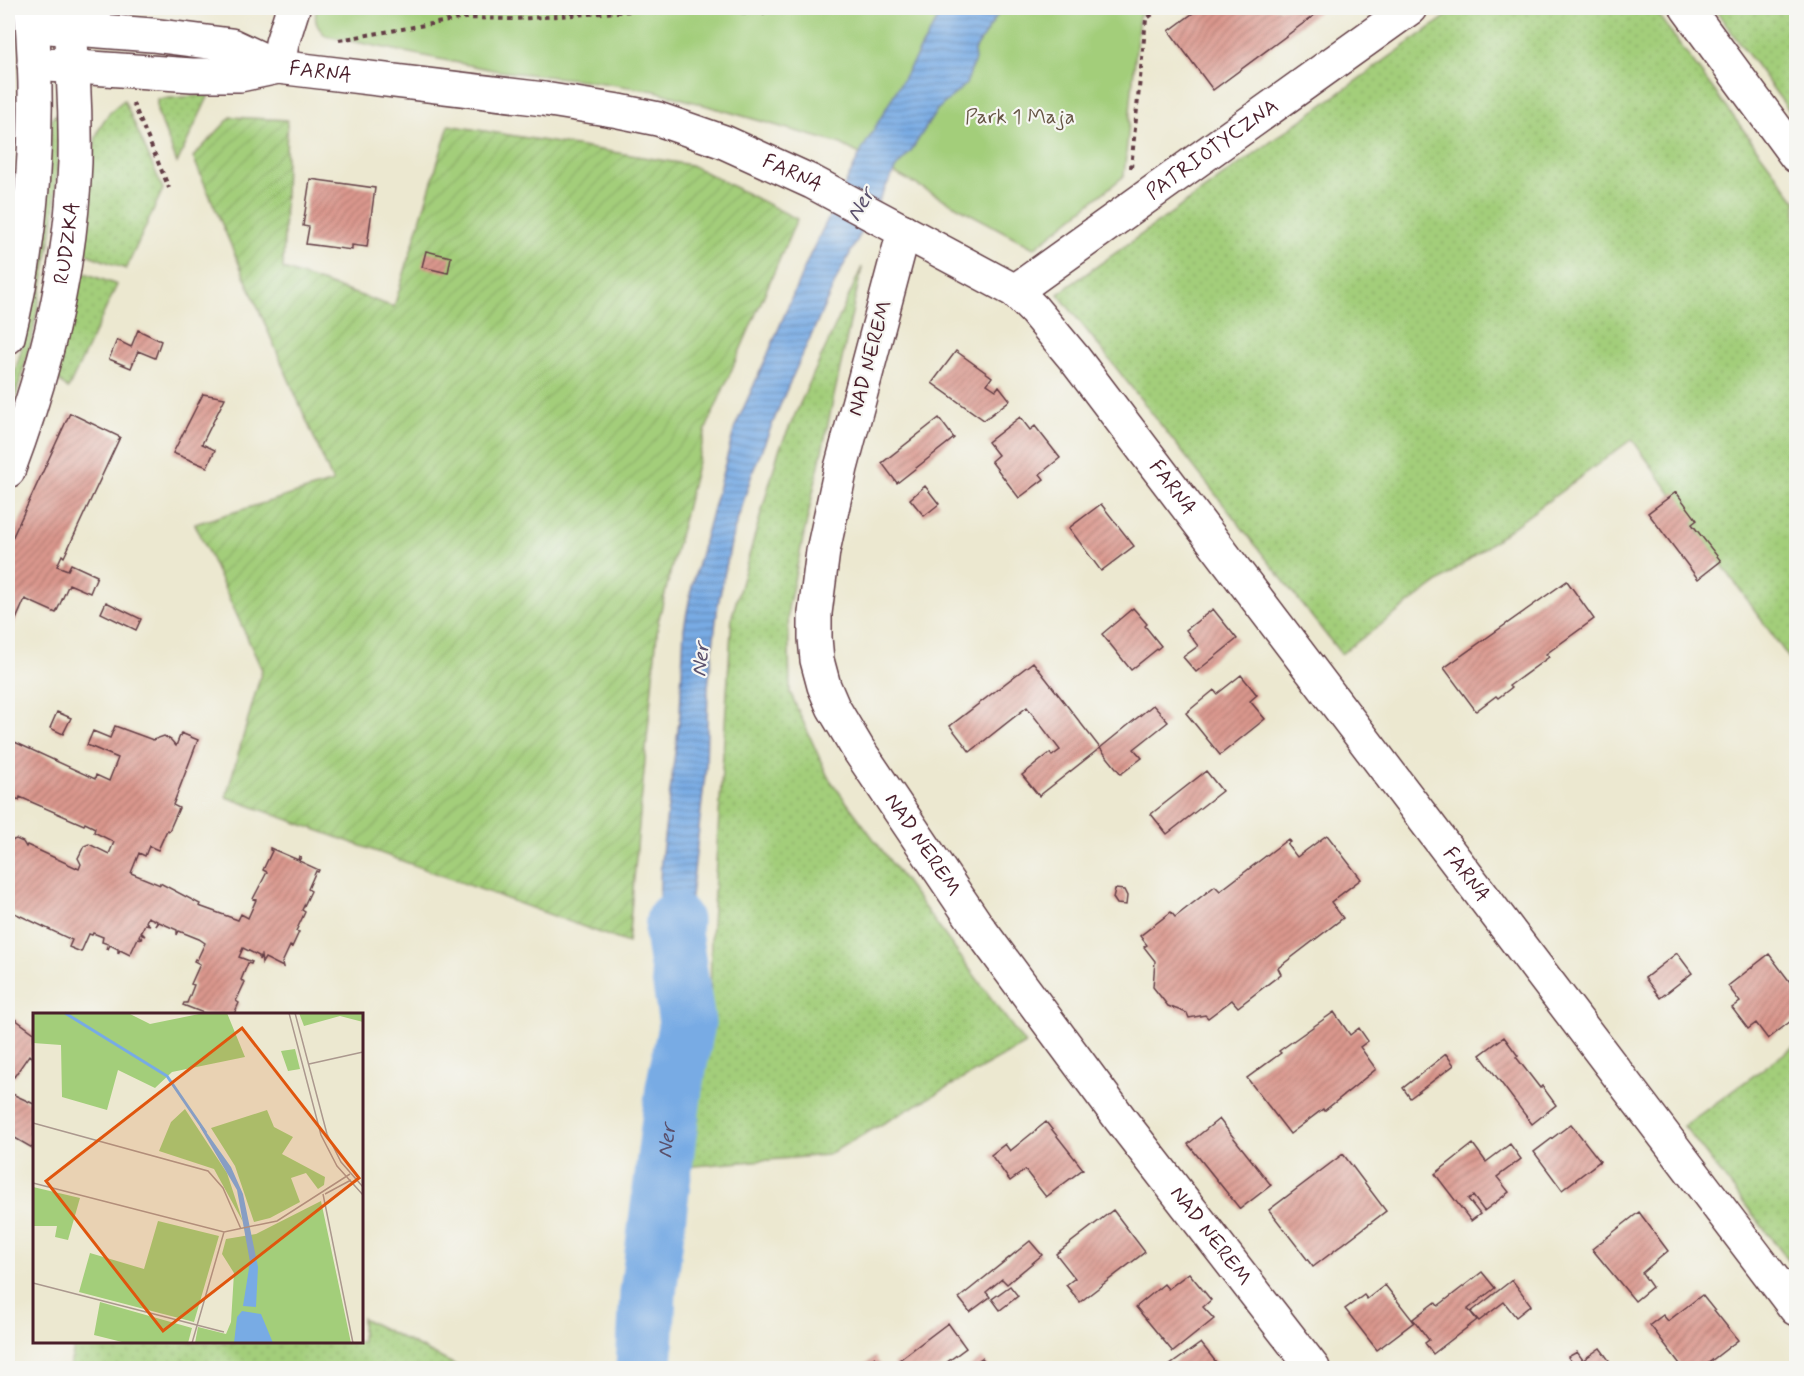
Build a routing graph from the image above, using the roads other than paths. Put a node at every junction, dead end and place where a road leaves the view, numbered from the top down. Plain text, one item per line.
1 (293, 8) edge
2 (1410, 8) edge
3 (1687, 8) edge
4 (31, 17) edge
5 (69, 18) edge
6 (34, 64) junction
7 (74, 66) junction
8 (278, 67) junction
9 (1797, 156) edge
10 (895, 226) junction
11 (1015, 291) junction
12 (8, 337) edge
13 (8, 471) edge
14 (1797, 1309) edge
15 (1313, 1368) edge

1 - 8 street
2 - 11 street, PATRIOTYCZNA
3 - 9 street
4 - 5 street, FARNA
4 - 6 street, RUDZKA
5 - 7 street, RUDZKA
5 - 8 street, FARNA
6 - 7 street, FARNA
6 - 12 street, RUDZKA
7 - 8 street, FARNA
7 - 13 street, RUDZKA
8 - 10 street, FARNA
10 - 11 street, FARNA
10 - 15 street, NAD NEREM
11 - 14 street, FARNA

